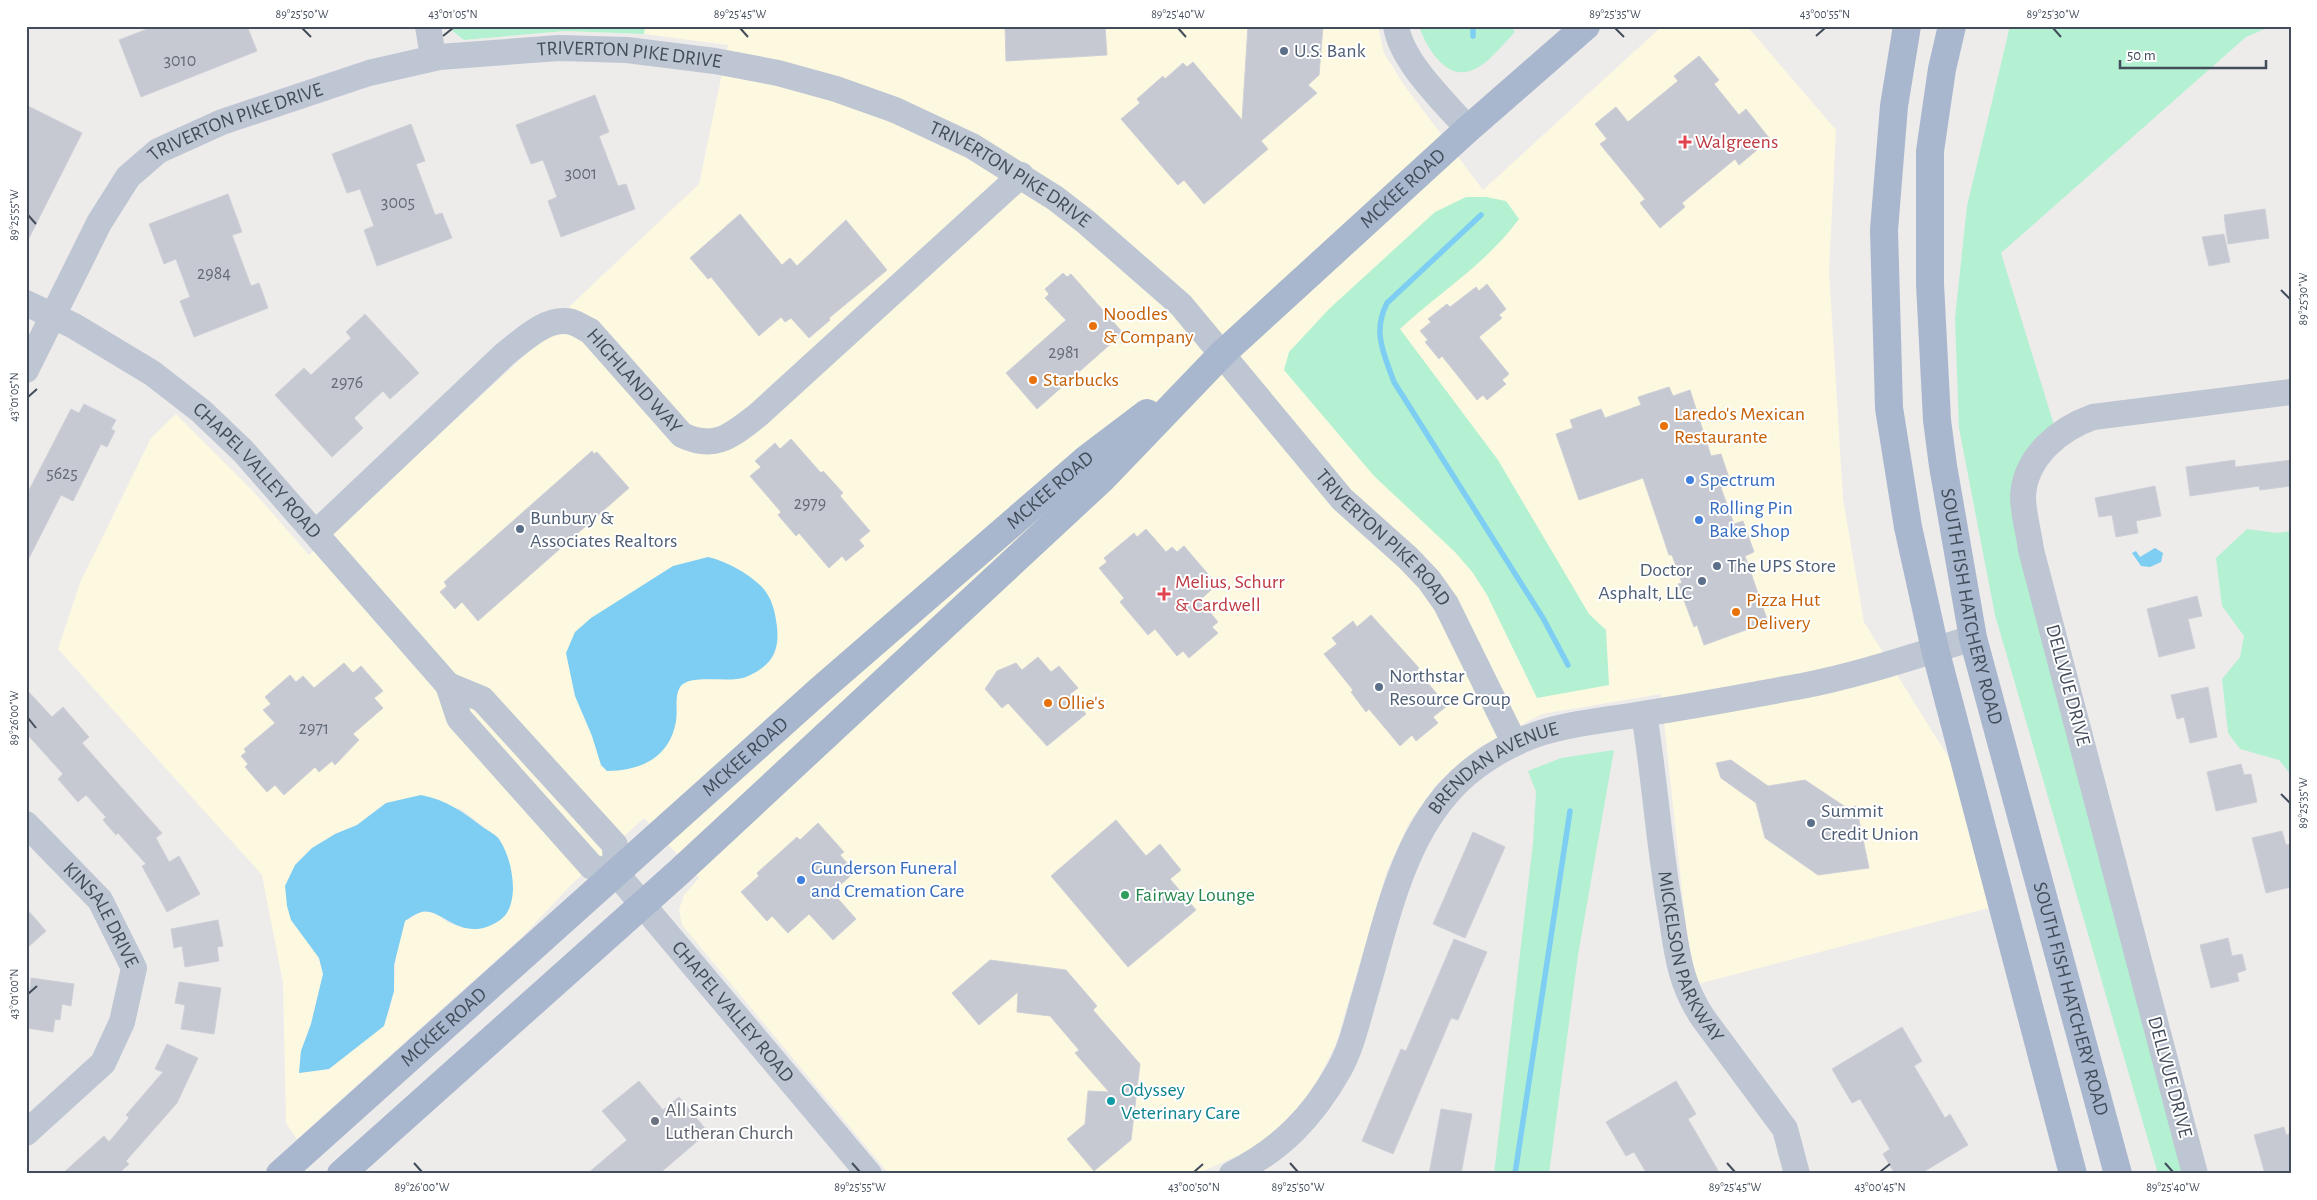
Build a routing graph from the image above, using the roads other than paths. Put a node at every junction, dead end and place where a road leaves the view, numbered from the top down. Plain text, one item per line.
1 (428, 26) edge
2 (1396, 26) edge
3 (1586, 26) edge
4 (1906, 26) edge
5 (1952, 26) edge
6 (433, 57) junction
7 (1468, 129) junction
8 (1020, 176) junction
9 (26, 303) edge
10 (52, 316) junction
11 (1222, 354) junction
12 (26, 370) edge
13 (2291, 392) edge
14 (316, 533) junction
15 (1973, 638) junction
16 (1934, 650) junction
17 (1644, 714) junction
18 (1514, 742) junction
19 (28, 830) edge
20 (616, 874) junction
21 (643, 905) junction
22 (26, 1133) edge
23 (280, 1174) edge
24 (341, 1174) edge
25 (869, 1174) edge
26 (1232, 1174) edge
27 (1798, 1174) edge
28 (2074, 1174) edge
29 (2118, 1174) edge
30 (2195, 1174) edge

1 - 6 street
2 - 7 street
3 - 7 main road, MCKEE ROAD
4 - 16 main road, SOUTH FISH HATCHERY ROAD
5 - 15 main road, SOUTH FISH HATCHERY ROAD
6 - 8 street, TRIVERTON PIKE DRIVE
6 - 10 street, TRIVERTON PIKE DRIVE
7 - 11 main road, MCKEE ROAD
8 - 11 street, TRIVERTON PIKE DRIVE
8 - 14 street, HIGHLAND WAY
9 - 10 street, CHAPEL VALLEY ROAD
10 - 12 street
10 - 14 street, CHAPEL VALLEY ROAD
11 - 18 street, TRIVERTON PIKE ROAD
11 - 20 main road, MCKEE ROAD
11 - 21 main road, MCKEE ROAD
13 - 30 street, DELLVUE DRIVE
14 - 20 street, CHAPEL VALLEY ROAD
15 - 16 street, BRENDAN AVENUE
15 - 29 main road, SOUTH FISH HATCHERY ROAD
16 - 17 street, BRENDAN AVENUE
16 - 28 main road, SOUTH FISH HATCHERY ROAD
17 - 18 street, BRENDAN AVENUE
17 - 27 street, MICKELSON PARKWAY
18 - 26 street, BRENDAN AVENUE
19 - 22 street, KINSALE DRIVE
20 - 21 street, CHAPEL VALLEY ROAD
20 - 23 main road, MCKEE ROAD
21 - 24 main road, MCKEE ROAD
21 - 25 street, CHAPEL VALLEY ROAD

